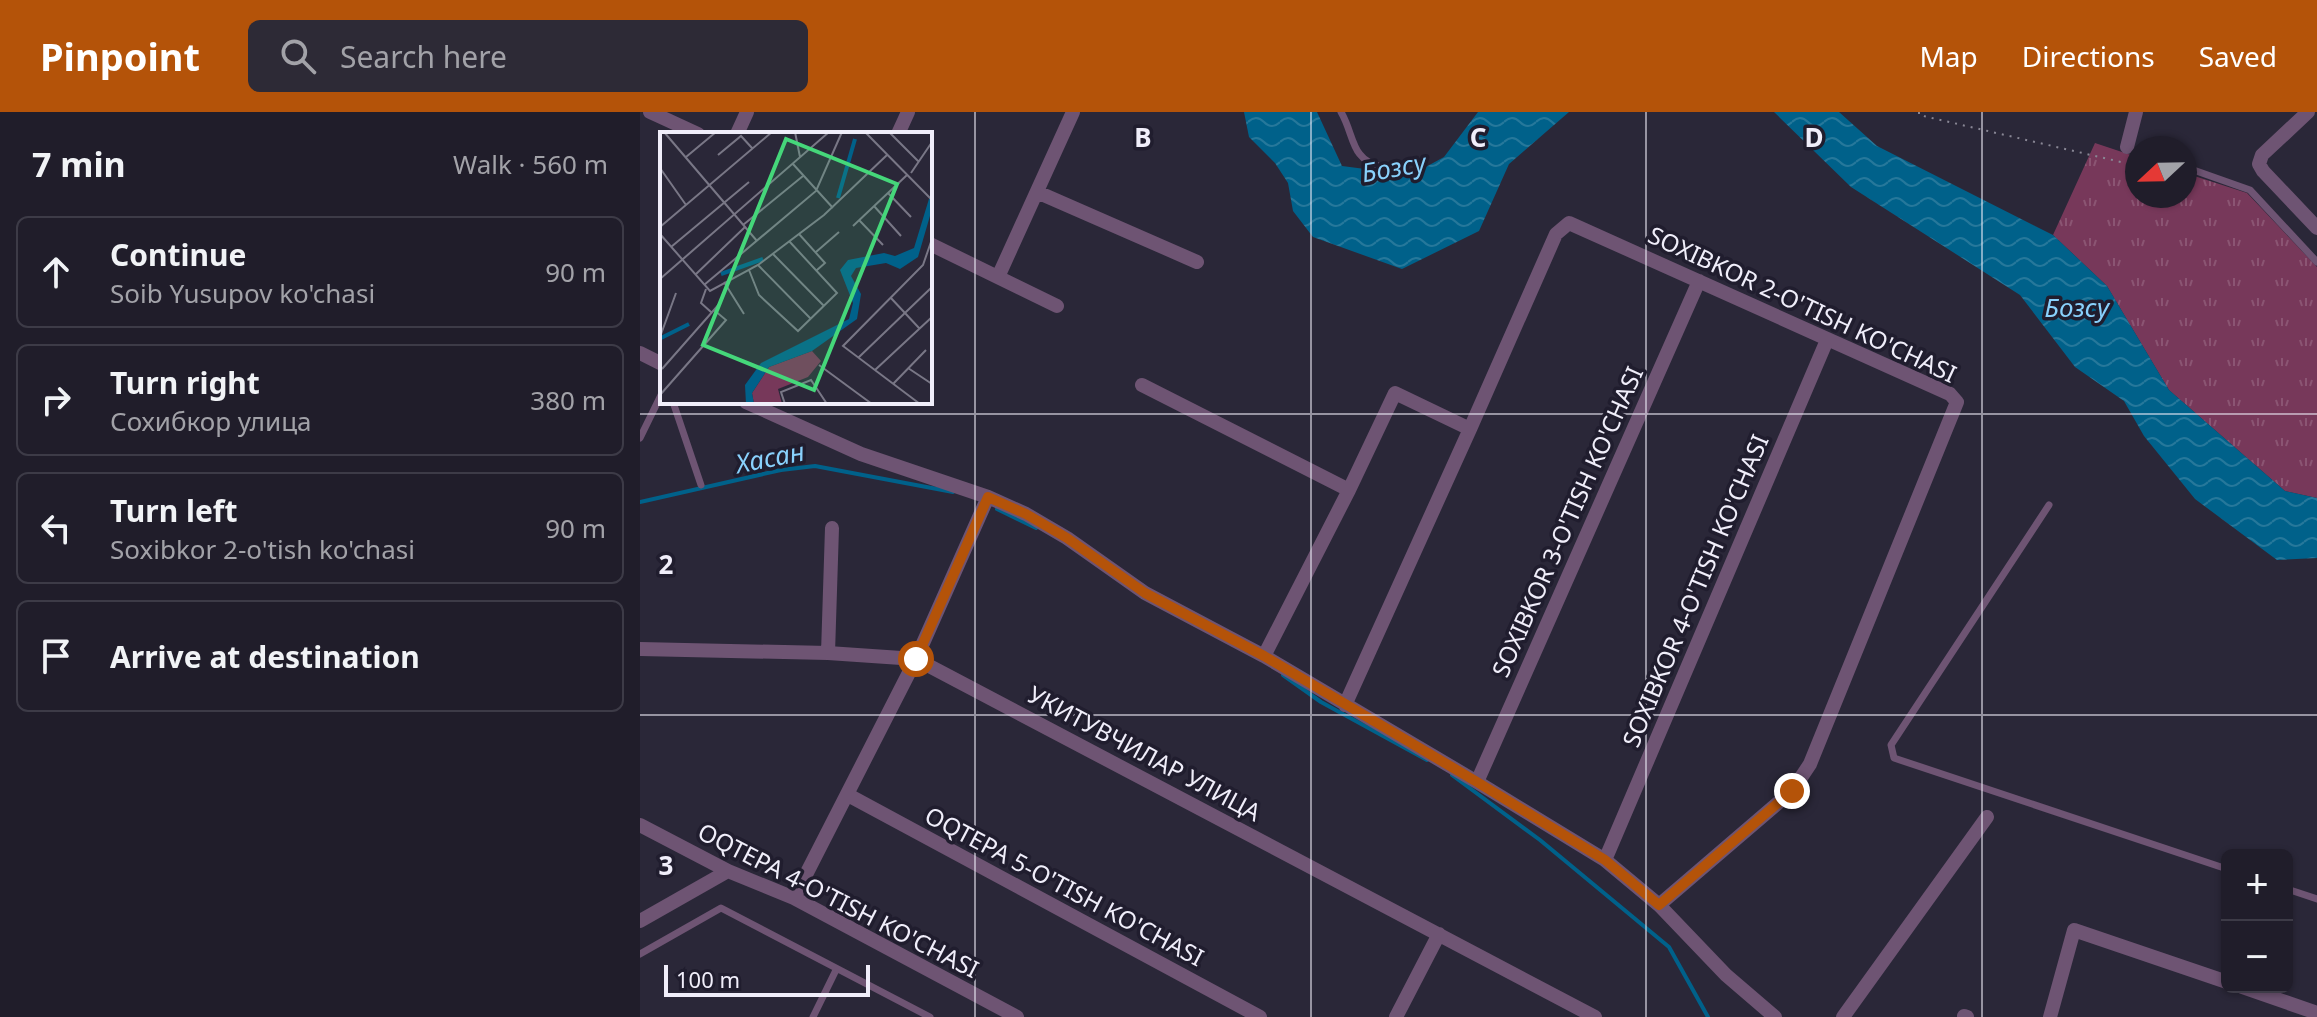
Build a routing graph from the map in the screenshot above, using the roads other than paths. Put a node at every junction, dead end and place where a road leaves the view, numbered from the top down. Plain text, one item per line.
1 (650, 112) edge
2 (747, 112) edge
3 (908, 112) edge
4 (1073, 112) edge
5 (1341, 112) edge
6 (2136, 112) edge
7 (2308, 112) edge
8 (694, 132) edge
9 (738, 132) edge
10 (899, 132) edge
11 (2133, 136) edge
12 (1381, 167) dead end
13 (2197, 171) edge
14 (1037, 192) junction
15 (2317, 228) edge
16 (932, 245) edge
17 (1197, 262) dead end
18 (2317, 262) edge
19 (998, 277) junction
20 (1699, 281) junction
21 (1057, 306) dead end
22 (1827, 340) junction
23 (640, 353) edge
24 (660, 363) edge
25 (1142, 385) dead end
26 (660, 397) edge
27 (674, 404) edge
28 (752, 404) edge
29 (1470, 429) junction
30 (640, 438) edge
31 (701, 485) dead end
32 (1349, 490) junction
33 (988, 497) junction
34 (2049, 505) dead end
35 (832, 528) dead end
36 (640, 649) edge
37 (828, 653) junction
38 (1264, 656) junction
39 (916, 659) junction
40 (1345, 705) junction
41 (1477, 782) junction
42 (848, 795) junction
43 (1987, 817) dead end
44 (640, 825) edge
45 (1605, 860) junction
46 (2221, 867) edge
47 (728, 871) junction
48 (2293, 891) edge
49 (794, 898) junction
50 (2317, 899) edge
51 (1659, 905) junction
52 (640, 921) edge
53 (1439, 934) junction
54 (640, 954) edge
55 (836, 970) junction
56 (2221, 980) edge
57 (2259, 993) edge
58 (2317, 1013) edge
59 (813, 1017) edge
60 (930, 1017) edge
61 (1017, 1017) edge
62 (1260, 1017) edge
63 (1396, 1017) edge
64 (1595, 1017) edge
65 (1775, 1017) edge
66 (1843, 1017) edge
67 (2050, 1017) edge

1 - 8 street
2 - 9 street
3 - 10 street
4 - 14 street
5 - 12 lane
6 - 11 street
7 - 15 street
13 - 18 lane
14 - 17 street
14 - 19 street
16 - 19 street
19 - 21 street
20 - 22 street, SOXIBKOR 2-O'TISH KO'CHASI
20 - 29 street, SOXIBKOR 2-O'TISH KO'CHASI
20 - 41 street, SOXIBKOR 3-O'TISH KO'CHASI
22 - 45 street, SOXIBKOR 4-O'TISH KO'CHASI
22 - 51 street, SOXIBKOR 2-O'TISH KO'CHASI
23 - 24 street
25 - 32 street
26 - 30 lane
27 - 31 lane
28 - 33 street
29 - 32 street
29 - 40 street, SOXIBKOR 2-O'TISH KO'CHASI
32 - 38 street
33 - 38 street
33 - 39 street
34 - 46 lane
35 - 37 street
36 - 37 street, УКИТУВЧИЛАР УЛИЦА
37 - 39 street, УКИТУВЧИЛАР УЛИЦА
38 - 40 street
39 - 42 street
39 - 53 street, УКИТУВЧИЛАР УЛИЦА
40 - 41 street
41 - 45 street
42 - 49 street
42 - 62 street, OQTEPA 5-O'TISH KO'CHASI
43 - 66 street
44 - 47 street, OQTEPA 4-O'TISH KO'CHASI
45 - 51 street
47 - 49 street, OQTEPA 4-O'TISH KO'CHASI
47 - 52 street
48 - 50 lane
49 - 61 street, OQTEPA 4-O'TISH KO'CHASI
51 - 65 street
53 - 63 street
53 - 64 street, УКИТУВЧИЛАР УЛИЦА
54 - 55 lane
55 - 59 lane
55 - 60 lane
56 - 67 street
57 - 58 street

